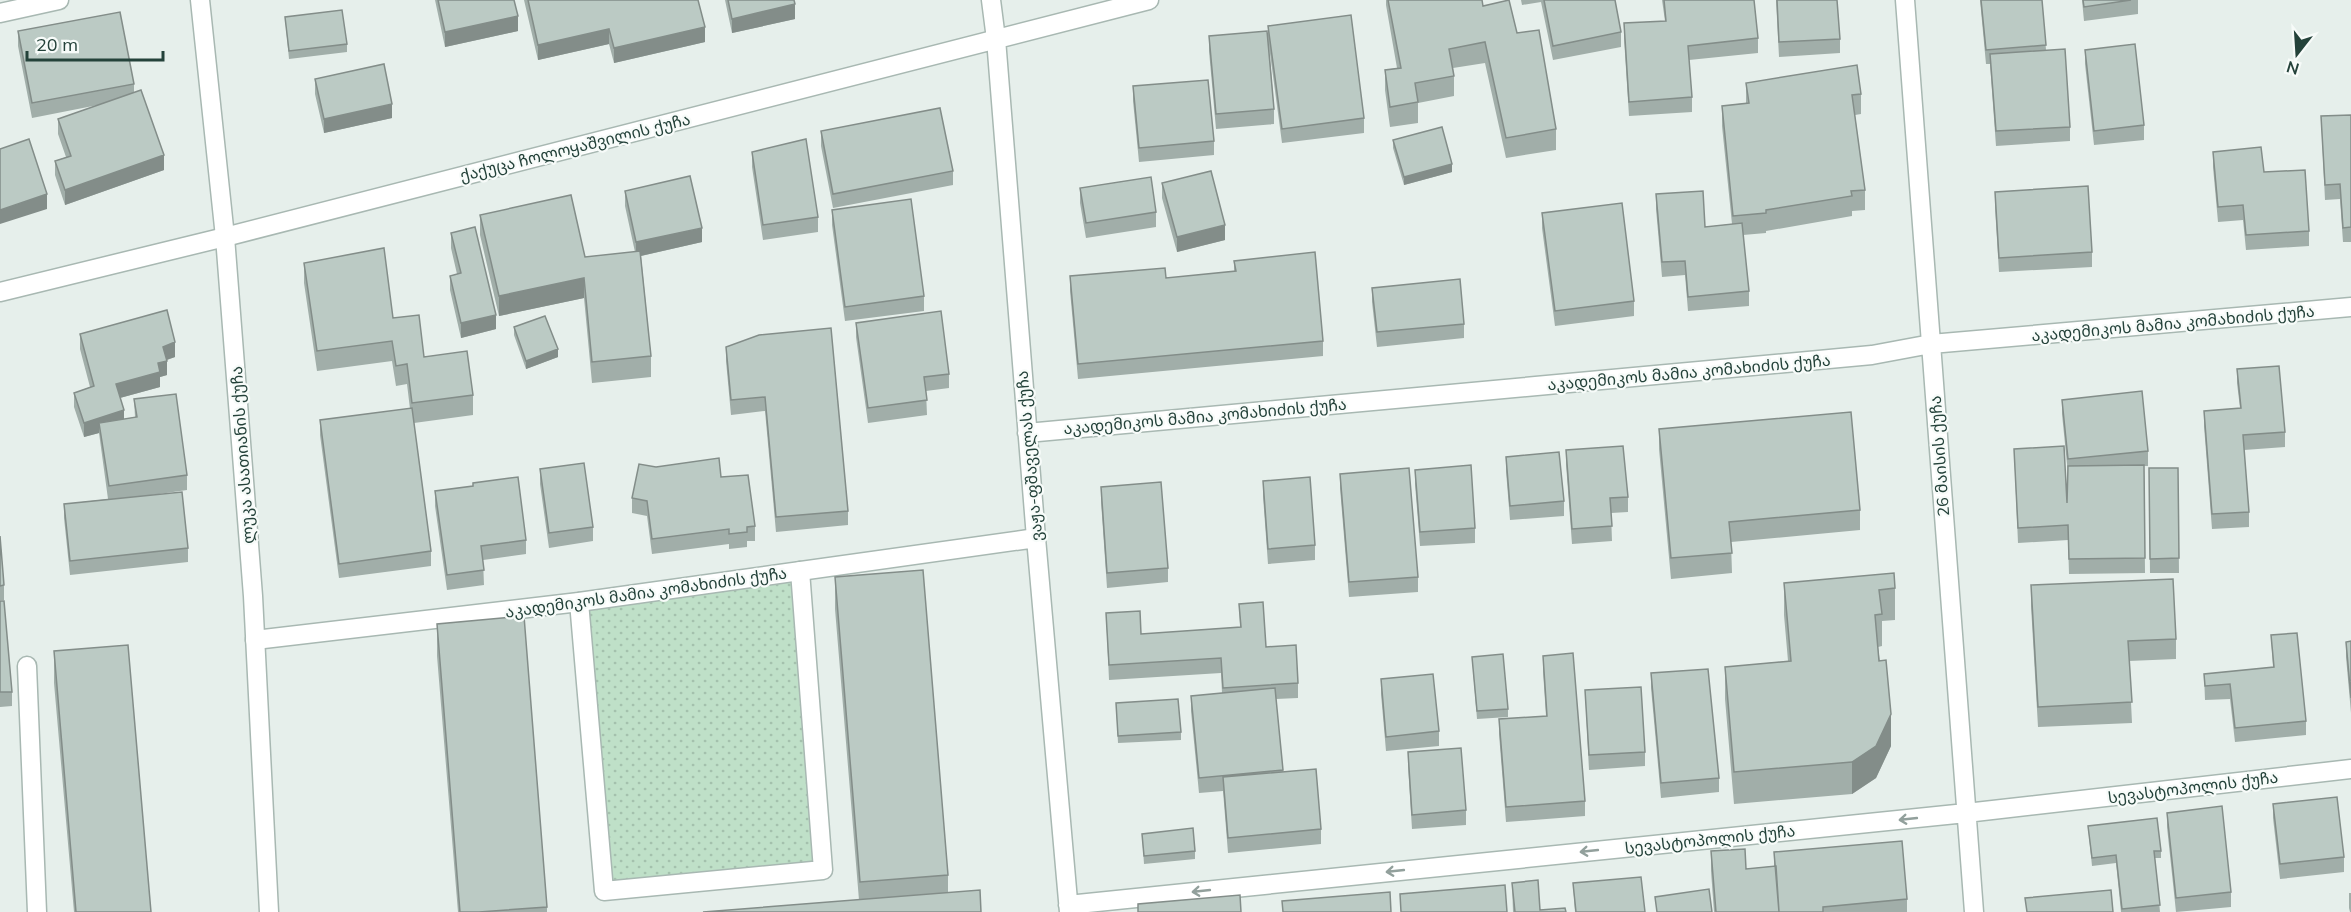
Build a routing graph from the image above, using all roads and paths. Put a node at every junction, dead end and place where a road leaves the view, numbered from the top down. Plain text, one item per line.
1 (58, 0) edge
2 (200, 0) edge
3 (991, 0) edge
4 (1149, 0) edge
5 (1905, 0) edge
6 (0, 13) edge
7 (996, 39) junction
8 (225, 237) junction
9 (0, 292) edge
10 (2351, 307) edge
11 (1930, 344) junction
12 (1027, 433) junction
13 (1036, 538) junction
14 (800, 571) junction
15 (579, 602) junction
16 (255, 640) junction
17 (27, 666) dead end
18 (2351, 769) edge
19 (1966, 813) junction
20 (1068, 908) edge
21 (38, 912) edge
22 (269, 912) edge
23 (1974, 912) edge

1 - 6 street
2 - 8 street, ლუკა ასათიანის ქუჩა
3 - 7 street, ვაჟა-ფშაველას ქუჩა
4 - 7 street, ქაქუცა ჩოლოყაშვილის ქუჩა
5 - 11 street, 26 მაისის ქუჩა
7 - 8 street, ქაქუცა ჩოლოყაშვილის ქუჩა
7 - 12 street, ვაჟა-ფშაველას ქუჩა
8 - 9 street, ქაქუცა ჩოლოყაშვილის ქუჩა
8 - 16 street, ლუკა ასათიანის ქუჩა
10 - 11 street, აკადემიკოს მამია კომახიძის ქუჩა
11 - 12 street, აკადემიკოს მამია კომახიძის ქუჩა
11 - 19 street, 26 მაისის ქუჩა
12 - 13 street, ვაჟა-ფშაველას ქუჩა
13 - 14 street, აკადემიკოს მამია კომახიძის ქუჩა
13 - 20 street, ვაჟა-ფშაველას ქუჩა
14 - 15 street, აკადემიკოს მამია კომახიძის ქუჩა
14 - 15 street
15 - 16 street, აკადემიკოს მამია კომახიძის ქუჩა
16 - 22 street, ლუკა ასათიანის ქუჩა
17 - 21 street
18 - 19 street, სევასტოპოლის ქუჩა
19 -> 20 street, სევასტოპოლის ქუჩა
19 - 23 street, 26 მაისის ქუჩა

